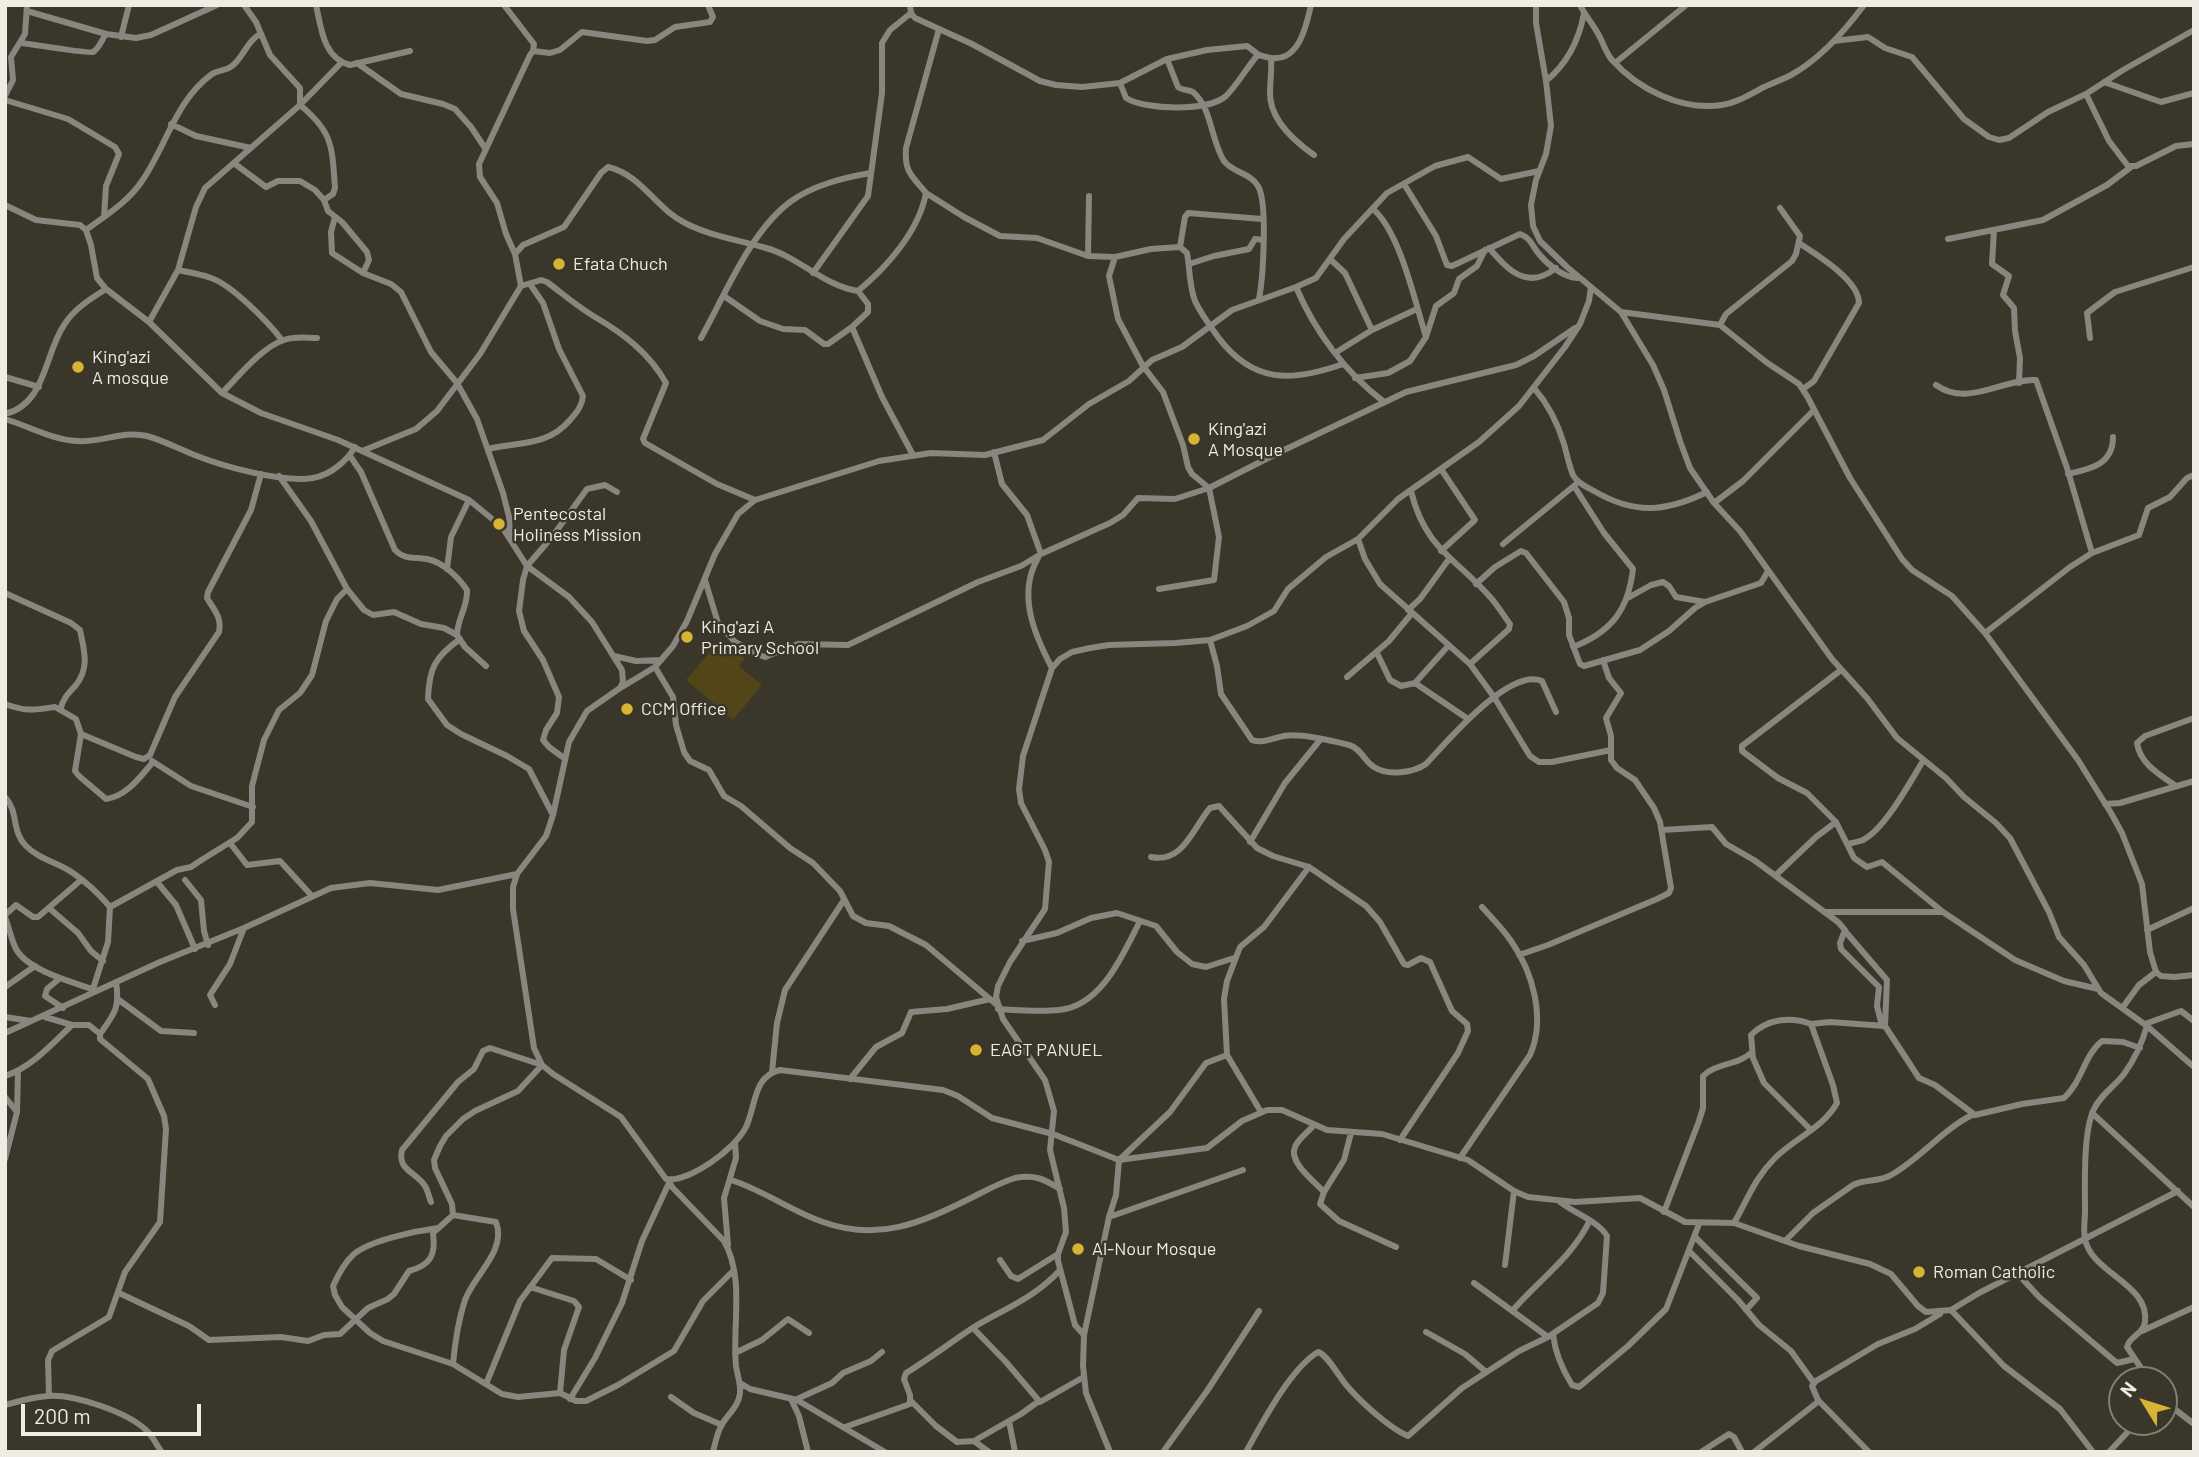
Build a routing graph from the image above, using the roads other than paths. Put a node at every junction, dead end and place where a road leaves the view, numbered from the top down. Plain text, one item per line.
1 (129, 5) edge
2 (217, 5) edge
3 (244, 5) edge
4 (316, 5) edge
5 (504, 5) edge
6 (708, 5) edge
7 (910, 5) edge
8 (1311, 5) edge
9 (1536, 5) edge
10 (1580, 5) edge
11 (1864, 5) edge
12 (1685, 6) edge
13 (27, 8) edge
14 (911, 13) junction
15 (1584, 13) junction
16 (939, 29) junction
17 (2194, 30) edge
18 (106, 34) junction
19 (260, 34) junction
20 (121, 37) junction
21 (1834, 41) junction
22 (21, 43) junction
23 (410, 51) dead end
24 (533, 51) junction
25 (1259, 55) junction
26 (1272, 58) junction
27 (1167, 59) junction
28 (341, 63) junction
29 (357, 63) junction
30 (1615, 63) junction
31 (1546, 81) junction
32 (2104, 82) junction
33 (1120, 83) junction
34 (2194, 93) edge
35 (2086, 94) junction
36 (5, 98) edge
37 (300, 105) junction
38 (1202, 107) junction
39 (171, 124) junction
40 (2194, 144) edge
41 (251, 148) junction
42 (485, 148) junction
43 (1314, 155) dead end
44 (235, 164) junction
45 (2131, 167) junction
46 (1539, 171) junction
47 (871, 173) junction
48 (1404, 184) junction
49 (926, 193) junction
50 (1088, 196) dead end
51 (324, 200) junction
52 (5, 205) edge
53 (1780, 208) dead end
54 (1373, 209) junction
55 (104, 217) junction
56 (335, 217) junction
57 (1262, 219) junction
58 (86, 230) junction
59 (1994, 230) junction
60 (1948, 239) dead end
61 (1264, 240) junction
62 (1799, 243) junction
63 (753, 245) junction
64 (1180, 247) junction
65 (1487, 249) junction
66 (515, 254) junction
67 (1088, 256) junction
68 (1115, 257) junction
69 (1330, 259) junction
70 (1189, 264) junction
71 (2194, 267) edge
72 (1556, 268) junction
73 (178, 270) junction
74 (363, 273) junction
75 (813, 273) junction
76 (1579, 278) junction
77 (530, 284) junction
78 (521, 286) junction
79 (1296, 287) junction
80 (1591, 287) junction
81 (106, 289) junction
82 (858, 291) junction
83 (724, 296) junction
84 (1259, 299) junction
85 (1417, 309) junction
86 (1621, 312) junction
87 (149, 322) junction
88 (1580, 324) junction
89 (1720, 324) junction
90 (852, 327) junction
91 (1211, 327) junction
92 (1373, 330) junction
93 (1426, 337) junction
94 (317, 338) dead end
95 (701, 338) dead end
96 (2090, 338) dead end
97 (282, 340) junction
98 (1335, 353) junction
99 (1343, 364) junction
100 (1143, 366) junction
101 (5, 377) edge
102 (1355, 378) junction
103 (457, 383) junction
104 (2019, 383) junction
105 (1936, 385) dead end
106 (39, 387) junction
107 (1534, 387) junction
108 (1803, 389) junction
109 (222, 393) junction
110 (1384, 402) junction
111 (1813, 411) junction
112 (5, 414) edge
113 (5, 419) edge
114 (2113, 437) dead end
115 (358, 449) junction
116 (488, 449) junction
117 (994, 452) junction
118 (349, 456) junction
119 (913, 456) junction
120 (1441, 469) junction
121 (261, 474) junction
122 (2068, 474) junction
123 (2194, 475) edge
124 (278, 476) junction
125 (1576, 484) junction
126 (1209, 488) junction
127 (1411, 491) junction
128 (617, 492) dead end
129 (1706, 492) junction
130 (469, 500) junction
131 (755, 500) junction
132 (1714, 503) junction
133 (510, 537) junction
134 (1358, 539) junction
135 (1503, 544) dead end
136 (1441, 551) junction
137 (2092, 553) junction
138 (1041, 554) junction
139 (1449, 559) junction
140 (527, 566) junction
141 (447, 569) junction
142 (1768, 571) junction
143 (704, 579) junction
144 (1476, 584) junction
145 (347, 589) junction
146 (1159, 589) dead end
147 (5, 593) edge
148 (1626, 599) junction
149 (1705, 602) junction
150 (1410, 611) junction
151 (1985, 633) junction
152 (458, 637) junction
153 (1210, 640) junction
154 (1449, 645) junction
155 (1573, 647) junction
156 (1377, 653) junction
157 (614, 656) junction
158 (661, 660) junction
159 (1603, 660) junction
160 (1470, 664) junction
161 (486, 666) dead end
162 (655, 667) junction
163 (1052, 668) junction
164 (1841, 670) junction
165 (1347, 677) dead end
166 (1415, 683) junction
167 (620, 688) junction
168 (1494, 697) junction
169 (5, 704) edge
170 (61, 708) junction
171 (1556, 712) dead end
172 (2194, 718) edge
173 (1468, 719) junction
174 (81, 734) junction
175 (1320, 740) junction
176 (1611, 750) junction
177 (564, 758) junction
178 (150, 760) junction
179 (1923, 761) junction
180 (2194, 781) edge
181 (2176, 786) junction
182 (5, 797) edge
183 (2105, 804) junction
184 (253, 807) junction
185 (553, 815) junction
186 (1836, 822) junction
187 (1662, 830) junction
188 (1250, 842) junction
189 (230, 843) junction
190 (1847, 844) junction
191 (1151, 857) dead end
192 (1309, 867) junction
193 (517, 874) junction
194 (1776, 875) junction
195 (81, 880) junction
196 (185, 880) dead end
197 (158, 881) junction
198 (311, 895) junction
199 (844, 900) junction
200 (110, 907) junction
201 (1482, 907) dead end
202 (49, 908) junction
203 (2194, 908) edge
204 (1825, 912) junction
205 (1943, 912) junction
206 (5, 916) edge
207 (1140, 921) junction
208 (244, 929) junction
209 (2147, 930) junction
210 (1845, 931) junction
211 (1022, 941) junction
212 (208, 945) junction
213 (195, 949) junction
214 (1519, 955) junction
215 (1234, 958) junction
216 (103, 961) junction
217 (35, 966) junction
218 (2156, 972) junction
219 (2194, 975) edge
220 (60, 978) junction
221 (116, 982) junction
222 (5, 987) edge
223 (2098, 989) junction
224 (95, 990) junction
225 (990, 999) junction
226 (119, 1000) junction
227 (215, 1005) dead end
228 (998, 1007) junction
229 (2123, 1007) junction
230 (63, 1008) junction
231 (5, 1017) edge
232 (45, 1017) junction
233 (2194, 1021) edge
234 (34, 1022) junction
235 (1811, 1024) junction
236 (72, 1025) junction
237 (2146, 1025) junction
238 (1883, 1026) junction
239 (5, 1033) edge
240 (194, 1033) dead end
241 (100, 1034) junction
242 (2140, 1048) junction
243 (1752, 1052) junction
244 (1227, 1055) junction
245 (542, 1065) junction
246 (2194, 1067) edge
247 (18, 1072) junction
248 (772, 1072) junction
249 (5, 1076) edge
250 (850, 1079) junction
251 (5, 1097) edge
252 (17, 1112) junction
253 (1261, 1112) junction
254 (2092, 1113) junction
255 (1972, 1115) junction
256 (1313, 1126) junction
257 (1811, 1130) junction
258 (1351, 1133) junction
259 (1053, 1134) junction
260 (1400, 1140) junction
261 (735, 1142) junction
262 (1460, 1158) junction
263 (5, 1159) edge
264 (1119, 1160) junction
265 (1243, 1170) dead end
266 (731, 1180) junction
267 (669, 1182) junction
268 (1060, 1189) junction
269 (1514, 1191) junction
270 (2178, 1191) junction
271 (1324, 1192) junction
272 (1559, 1201) junction
273 (431, 1202) dead end
274 (2194, 1207) edge
275 (1664, 1212) junction
276 (453, 1215) junction
277 (1109, 1217) junction
278 (1589, 1222) junction
279 (1734, 1223) junction
280 (1699, 1224) junction
281 (438, 1228) junction
282 (1695, 1237) junction
283 (2085, 1239) junction
284 (1785, 1241) junction
285 (728, 1247) junction
286 (1396, 1247) dead end
287 (1689, 1251) junction
288 (1058, 1254) junction
289 (1000, 1260) dead end
290 (1505, 1265) dead end
291 (1060, 1270) junction
292 (733, 1271) junction
293 (2018, 1273) junction
294 (631, 1280) junction
295 (1474, 1283) dead end
296 (530, 1287) junction
297 (119, 1293) junction
298 (2194, 1307) edge
299 (1746, 1310) junction
300 (1951, 1310) junction
301 (1259, 1311) dead end
302 (1513, 1311) junction
303 (1942, 1313) junction
304 (356, 1321) junction
305 (973, 1328) junction
306 (1426, 1332) dead end
307 (2141, 1332) junction
308 (809, 1333) dead end
309 (1084, 1335) junction
310 (1550, 1336) junction
311 (882, 1352) dead end
312 (735, 1353) junction
313 (2134, 1359) junction
314 (453, 1364) junction
315 (2139, 1366) edge
316 (1486, 1372) junction
317 (1082, 1378) junction
318 (739, 1382) junction
319 (1814, 1383) junction
320 (486, 1384) junction
321 (560, 1393) junction
322 (49, 1396) junction
323 (671, 1397) dead end
324 (570, 1399) junction
325 (793, 1400) junction
326 (910, 1400) junction
327 (1039, 1401) junction
328 (1819, 1401) junction
329 (5, 1405) edge
330 (2178, 1413) edge
331 (1009, 1422) junction
332 (2194, 1424) edge
333 (722, 1425) junction
334 (845, 1427) junction
335 (2124, 1436) edge
336 (974, 1441) junction
337 (162, 1452) edge
338 (713, 1452) edge
339 (808, 1452) edge
340 (885, 1452) edge
341 (989, 1452) edge
342 (1015, 1452) edge
343 (1110, 1452) edge
344 (1163, 1452) edge
345 (1246, 1452) edge
346 (1701, 1452) edge
347 (1742, 1452) edge
348 (1754, 1452) edge
349 (1869, 1452) edge
350 (2093, 1452) edge
351 (2109, 1452) edge

1 - 20 street
2 - 20 street
3 - 19 street
4 - 28 street
5 - 24 street
6 - 24 street
7 - 14 street
8 - 26 street
9 - 31 street
10 - 15 street
11 - 21 street
12 - 30 street
13 - 18 street
13 - 22 street
14 - 16 street
14 - 47 street
15 - 30 street
15 - 31 street
16 - 33 street
16 - 49 street
17 - 32 street
18 - 20 street
18 - 22 street
19 - 37 street
19 - 39 street
21 - 30 street
21 - 35 street
22 - 36 street
23 - 29 street
24 - 42 street
25 - 26 street
25 - 27 street
25 - 38 street
26 - 43 street
27 - 33 street
27 - 38 street
28 - 29 street
28 - 37 street
29 - 42 street
31 - 46 street
32 - 34 street
32 - 35 street
33 - 38 street
35 - 45 street
36 - 55 street
37 - 41 street
37 - 51 street
38 - 57 street
39 - 41 street
39 - 55 street
40 - 45 street
41 - 44 street
42 - 66 street
44 - 51 street
44 - 73 street
45 - 59 street
46 - 48 street
46 - 76 street
47 - 63 street
47 - 75 street
48 - 54 street
48 - 65 street
49 - 67 street
49 - 82 street
50 - 67 street
51 - 56 street
52 - 58 street
53 - 62 street
54 - 69 street
54 - 85 street
55 - 58 street
56 - 74 street
56 - 74 street
57 - 61 street
57 - 64 street
58 - 81 street
59 - 60 street
59 - 104 street
61 - 70 street
61 - 84 street
62 - 89 street
62 - 108 street
63 - 66 street
63 - 75 street
63 - 83 street
64 - 68 street
64 - 70 street
65 - 72 street
65 - 72 street
65 - 93 street
66 - 78 street
67 - 68 street
68 - 100 street
69 - 79 street
69 - 92 street
70 - 91 street
71 - 96 street
72 - 76 street
73 - 87 street
73 - 97 street
74 - 103 street
75 - 82 street
76 - 80 street
77 - 78 street
77 - 116 street
77 - 131 street
78 - 103 street
79 - 84 street
79 - 98 street
80 - 86 street
80 - 88 street
81 - 87 street
81 - 106 street
82 - 90 street
83 - 90 street
83 - 95 street
84 - 91 street
85 - 92 street
85 - 93 street
86 - 89 street
86 - 129 street
87 - 109 street
88 - 107 street
88 - 110 street
89 - 108 street
90 - 119 street
91 - 99 street
91 - 100 street
92 - 98 street
93 - 102 street
94 - 97 street
97 - 109 street
98 - 99 street
99 - 102 street
100 - 117 street
100 - 126 street
101 - 106 street
102 - 110 street
103 - 115 street
103 - 116 street
104 - 105 street
104 - 122 street
106 - 112 street
107 - 120 street
107 - 125 street
108 - 111 street
109 - 115 street
110 - 126 street
111 - 132 street
111 - 151 street
113 - 121 street
114 - 122 street
115 - 118 street
115 - 130 street
116 - 133 street
117 - 119 street
117 - 138 street
118 - 124 street
118 - 141 street
119 - 131 street
120 - 127 street
120 - 136 street
121 - 124 street
121 - 178 street
122 - 137 street
123 - 137 street
124 - 145 street
125 - 129 street
125 - 135 street
125 - 148 street
126 - 138 street
126 - 146 street
127 - 134 street
127 - 136 street
128 - 140 street
129 - 132 street
130 - 133 street
130 - 141 street
131 - 143 street
132 - 142 street
133 - 140 street
134 - 150 street
134 - 153 street
136 - 139 street
137 - 151 street
138 - 143 street
138 - 163 street
139 - 144 street
139 - 150 street
140 - 157 street
140 - 177 street
141 - 152 street
142 - 149 street
142 - 164 street
143 - 158 street
144 - 155 street
144 - 160 street
145 - 152 street
145 - 184 street
147 - 170 street
148 - 149 street
148 - 155 street
149 - 159 street
150 - 154 street
150 - 156 street
151 - 183 street
152 - 161 street
152 - 185 street
153 - 163 street
153 - 175 street
154 - 160 street
154 - 166 street
155 - 159 street
156 - 165 street
156 - 166 street
157 - 158 street
157 - 167 street
158 - 162 street
159 - 176 street
160 - 168 street
162 - 167 street
162 - 199 street
163 - 211 street
164 - 179 street
164 - 186 street
166 - 173 street
167 - 177 street
168 - 171 street
168 - 173 street
168 - 176 street
169 - 170 street
170 - 174 street
172 - 181 street
173 - 175 street
174 - 178 street
174 - 178 street
175 - 188 street
176 - 187 street
177 - 185 street
178 - 184 street
179 - 190 street
179 - 223 street
180 - 181 street
181 - 183 street
182 - 195 street
183 - 209 street
184 - 189 street
185 - 193 street
186 - 190 street
186 - 194 street
187 - 194 street
187 - 214 street
188 - 191 street
188 - 192 street
189 - 197 street
189 - 198 street
190 - 205 street
192 - 215 street
192 - 260 street
193 - 198 street
193 - 245 street
194 - 204 street
195 - 200 street
195 - 202 street
196 - 212 street
197 - 200 street
197 - 213 street
198 - 208 street
199 - 225 street
199 - 248 street
200 - 216 street
201 - 214 street
202 - 206 street
202 - 216 street
203 - 209 street
204 - 205 street
204 - 210 street
205 - 223 street
206 - 217 street
207 - 211 street
207 - 215 street
207 - 228 street
208 - 212 street
208 - 227 street
209 - 218 street
210 - 238 street
210 - 238 street
211 - 228 street
212 - 213 street
213 - 221 street
214 - 262 street
215 - 244 street
216 - 224 street
217 - 220 street
217 - 222 street
218 - 219 street
218 - 229 street
220 - 224 street
220 - 230 street
221 - 224 street
221 - 226 street
223 - 229 street
224 - 230 street
225 - 228 street
225 - 250 street
226 - 240 street
226 - 241 street
228 - 259 street
229 - 237 street
230 - 232 street
231 - 234 street
232 - 234 street
232 - 236 street
233 - 237 street
234 - 239 street
235 - 238 street
235 - 243 street
235 - 257 street
236 - 241 street
236 - 247 street
237 - 242 street
237 - 246 street
238 - 255 street
241 - 297 street
242 - 254 street
242 - 255 street
243 - 257 street
243 - 275 street
244 - 253 street
244 - 264 street
245 - 267 street
245 - 273 street
245 - 276 street
247 - 249 street
247 - 252 street
248 - 250 street
248 - 261 street
250 - 259 street
251 - 252 street
252 - 263 street
253 - 256 street
253 - 264 street
254 - 270 street
254 - 283 street
255 - 284 street
256 - 258 street
256 - 271 street
257 - 279 street
258 - 260 street
258 - 271 street
259 - 264 street
259 - 268 street
260 - 262 street
261 - 266 street
261 - 267 street
262 - 269 street
264 - 277 street
265 - 277 street
266 - 268 street
266 - 285 street
267 - 285 street
267 - 294 street
268 - 288 street
269 - 272 street
269 - 290 street
270 - 274 street
270 - 283 street
271 - 286 street
272 - 275 street
272 - 278 street
275 - 280 street
276 - 281 street
276 - 314 street
277 - 309 street
278 - 302 street
278 - 310 street
279 - 280 street
279 - 284 street
280 - 282 street
281 - 304 street
281 - 304 street
282 - 287 street
282 - 299 street
283 - 293 street
283 - 307 street
284 - 303 street
285 - 292 street
287 - 299 street
287 - 310 street
288 - 289 street
288 - 291 street
291 - 305 street
291 - 309 street
292 - 312 street
292 - 324 street
293 - 300 street
293 - 313 street
294 - 296 street
294 - 324 street
295 - 302 street
296 - 320 street
296 - 321 street
297 - 304 street
297 - 322 street
298 - 307 street
299 - 319 street
300 - 303 street
300 - 350 street
301 - 344 street
302 - 310 street
303 - 319 street
304 - 314 street
305 - 326 street
305 - 327 street
306 - 316 street
307 - 313 street
308 - 312 street
309 - 317 street
310 - 316 street
311 - 325 street
312 - 318 street
313 - 315 street
314 - 320 street
316 - 345 street
317 - 327 street
317 - 343 street
318 - 325 street
318 - 333 street
319 - 328 street
320 - 321 street
321 - 324 street
322 - 329 street
322 - 337 street
323 - 333 street
325 - 334 street
325 - 339 street
326 - 334 street
326 - 336 street
327 - 331 street
328 - 348 street
328 - 349 street
330 - 332 street
331 - 336 street
331 - 342 street
333 - 338 street
334 - 340 street
335 - 351 street
336 - 341 street
346 - 347 street

